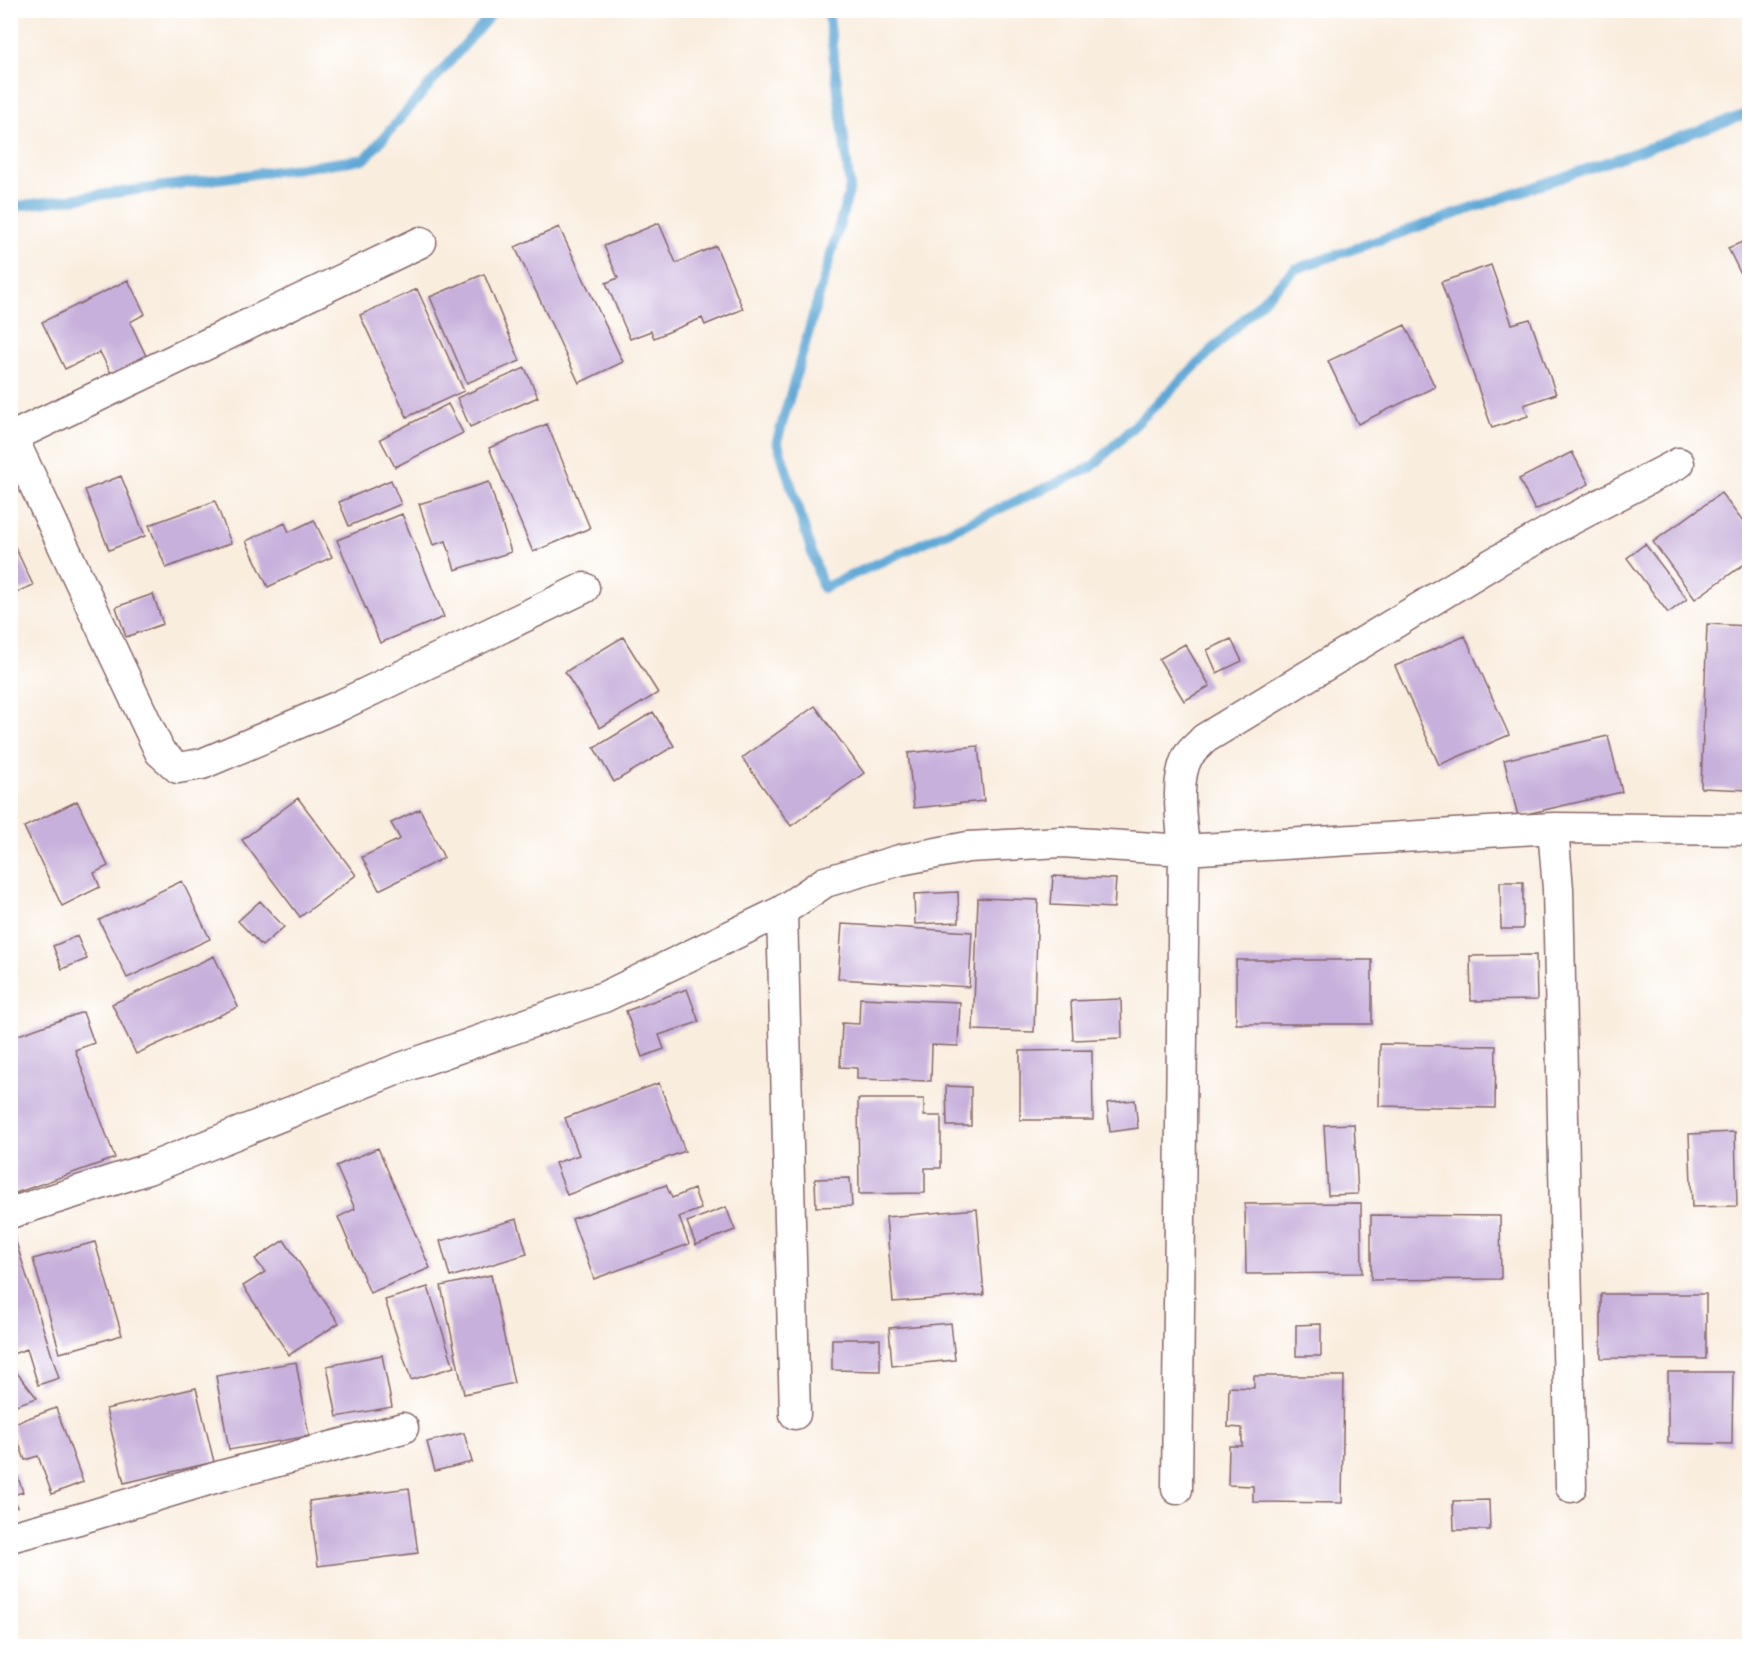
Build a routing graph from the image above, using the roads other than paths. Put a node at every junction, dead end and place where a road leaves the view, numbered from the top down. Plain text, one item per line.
1 (421, 242) dead end
2 (11, 437) edge
3 (1679, 463) dead end
4 (584, 588) dead end
5 (1553, 828) junction
6 (1749, 830) edge
7 (1184, 850) junction
8 (782, 911) junction
9 (10, 1213) edge
10 (795, 1414) dead end
11 (403, 1428) dead end
12 (1570, 1487) dead end
13 (1177, 1489) dead end
14 (10, 1537) edge

1 - 2 street
2 - 4 street
3 - 7 street
5 - 6 street
5 - 7 street
5 - 12 street
7 - 8 street
7 - 13 street
8 - 9 street
8 - 10 street
11 - 14 street

